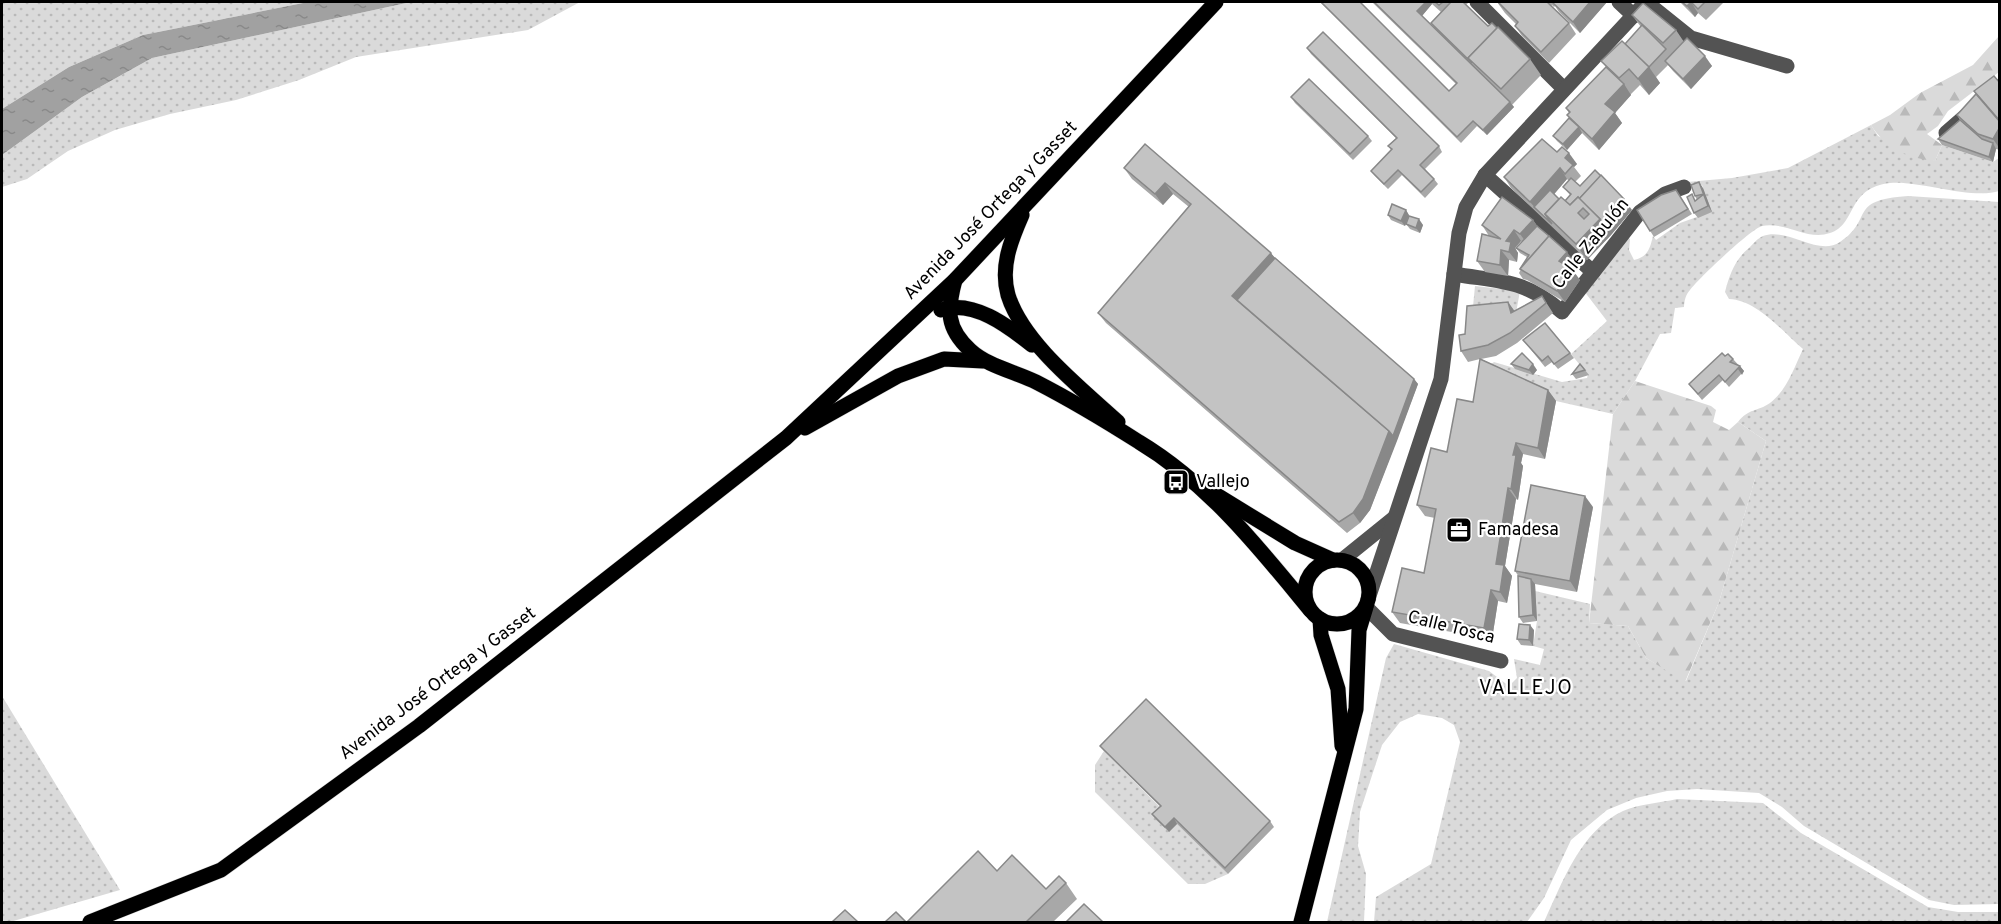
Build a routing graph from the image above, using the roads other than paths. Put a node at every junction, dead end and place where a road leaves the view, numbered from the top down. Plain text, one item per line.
1 (1216, 2) edge
2 (1477, 2) edge
3 (1619, 2) edge
4 (1646, 2) edge
5 (1634, 16) junction
6 (1787, 66) dead end
7 (2000, 86) edge
8 (1564, 88) junction
9 (1946, 133) edge
10 (1485, 175) junction
11 (1684, 187) dead end
12 (1026, 204) junction
13 (1593, 272) junction
14 (1454, 274) junction
15 (955, 280) junction
16 (948, 308) junction
17 (915, 319) junction
18 (1050, 358) junction
19 (989, 362) junction
20 (786, 438) junction
21 (1140, 442) junction
22 (1197, 482) junction
23 (1394, 518) junction
24 (1337, 560) junction
25 (1367, 603) junction
26 (1315, 615) junction
27 (1501, 661) dead end
28 (1343, 758) junction
29 (90, 922) edge
30 (1301, 922) edge

1 - 12 main road, Avenida José Ortega y Gasset
2 - 8 street
3 - 5 street
4 - 5 street
4 - 6 street
5 - 8 street
7 - 9 street
8 - 10 street
10 - 13 street
10 - 14 street
11 - 13 street, Calle Zabulón
12 - 15 main road, Avenida José Ortega y Gasset
12 - 18 main road
13 - 14 street, Calle Zabulón
14 - 23 street
15 - 16 main road
15 - 17 main road, Avenida José Ortega y Gasset
16 - 17 main road
16 - 18 main road
16 - 19 main road
17 - 20 main road, Avenida José Ortega y Gasset
18 - 21 main road
19 - 20 main road, Avenida José Ortega y Gasset
19 - 21 main road
20 - 29 main road, Avenida José Ortega y Gasset
21 - 22 main road
22 - 24 main road
22 - 26 main road
23 - 24 street
23 - 25 street
24 - 25 main road
24 - 26 main road
25 - 26 main road
25 - 27 street, Calle Tosca
25 - 28 main road
26 - 28 main road
28 - 30 main road

